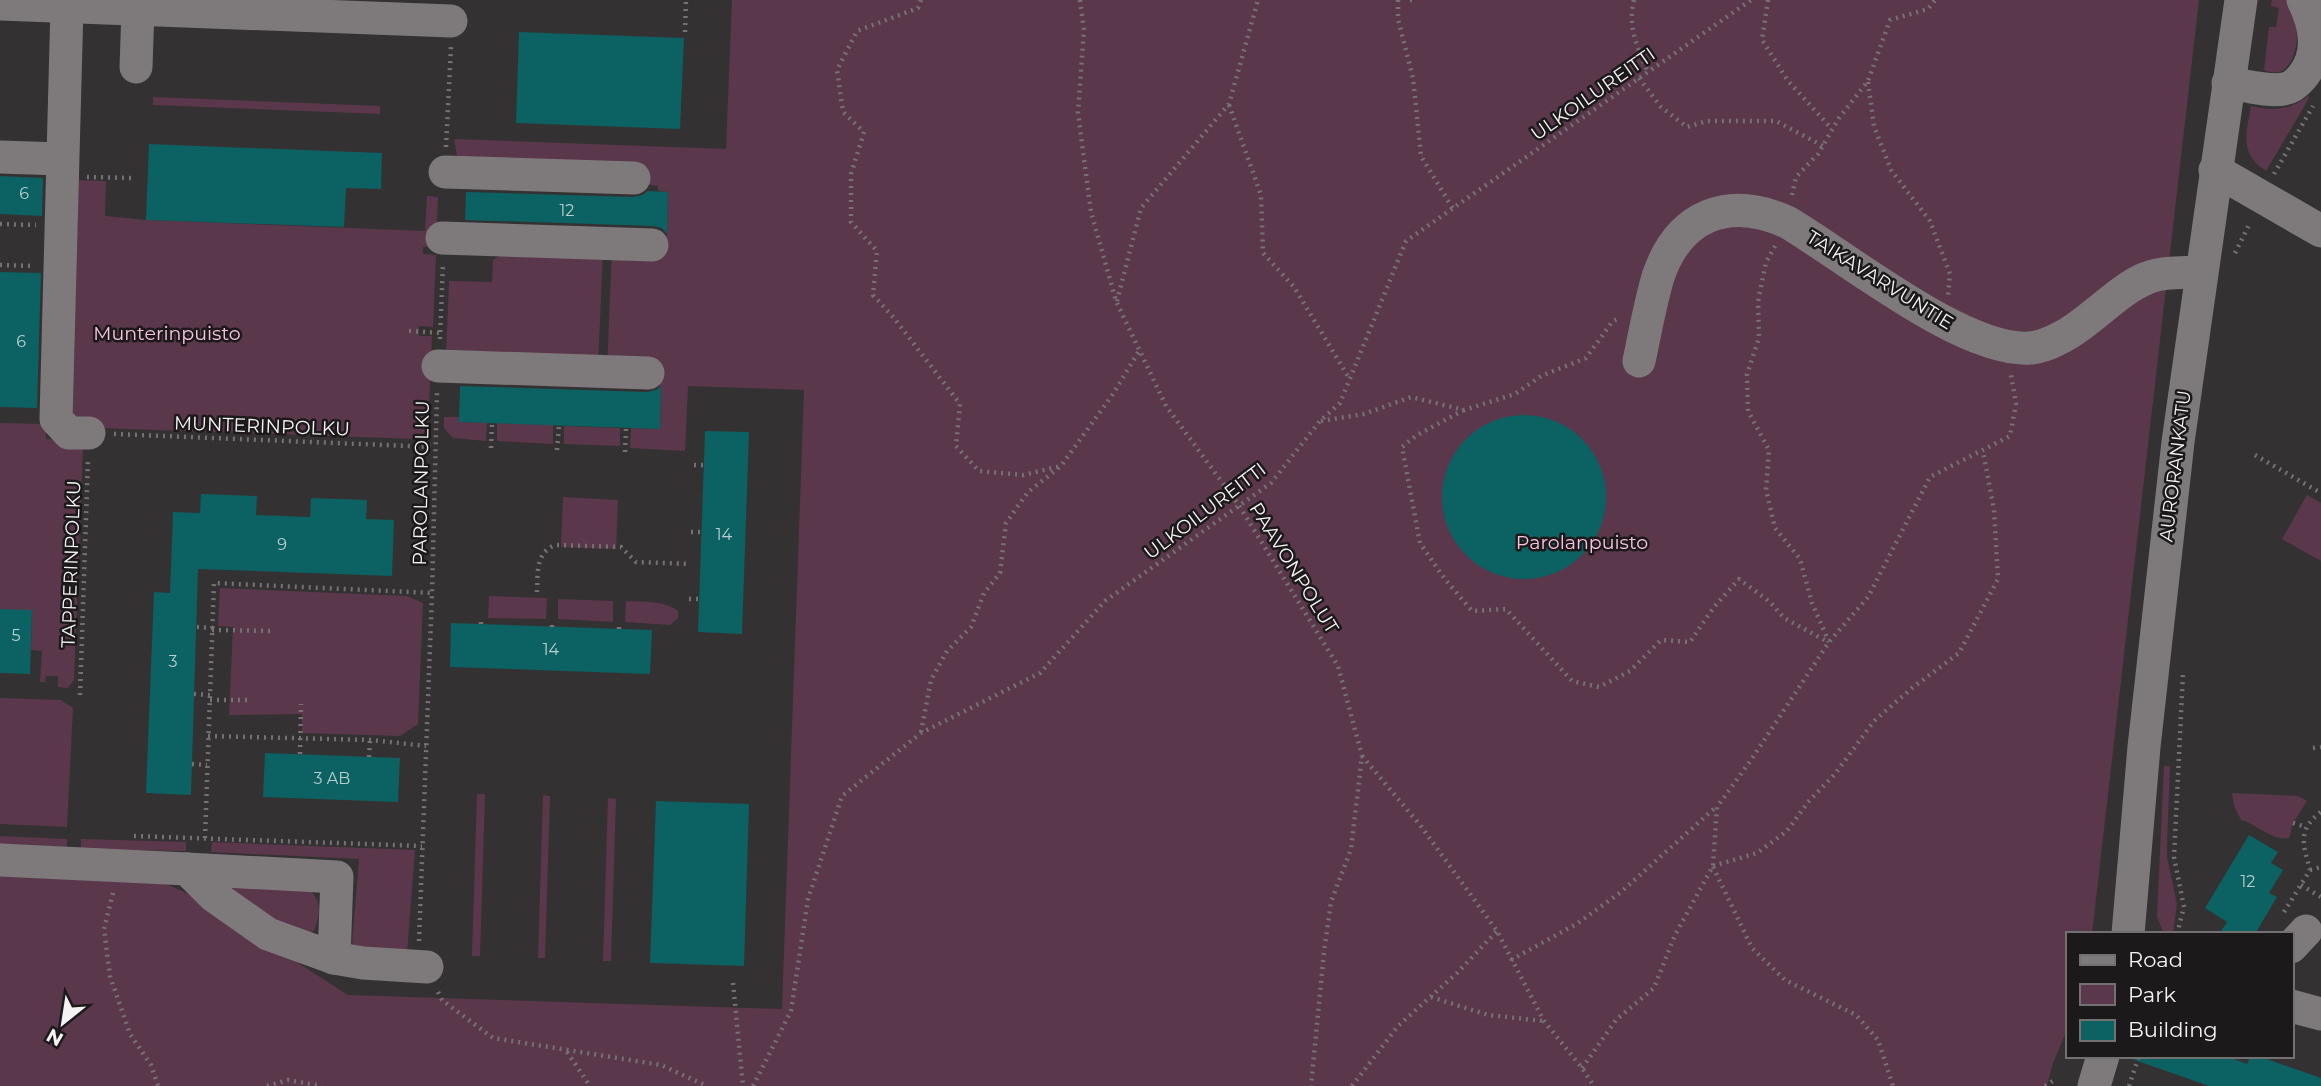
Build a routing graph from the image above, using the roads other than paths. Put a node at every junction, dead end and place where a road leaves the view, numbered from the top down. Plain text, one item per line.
1 (2241, 0) edge
2 (2304, 0) edge
3 (0, 4) edge
4 (106, 4) edge
5 (67, 6) junction
6 (138, 9) junction
7 (452, 21) road end
8 (136, 67) dead end
9 (2228, 83) junction
10 (0, 157) edge
11 (62, 167) junction
12 (2216, 170) junction
13 (445, 172) road end
14 (634, 178) dead end
15 (2321, 231) edge
16 (442, 239) road end
17 (652, 245) dead end
18 (2200, 272) junction
19 (1639, 361) dead end
20 (438, 366) road end
21 (648, 373) dead end
22 (89, 433) road end
23 (0, 860) edge
24 (187, 869) junction
25 (2128, 932) edge
26 (334, 958) junction
27 (423, 966) road end
28 (2293, 1007) edge
29 (2321, 1014) edge
30 (2102, 1058) edge
31 (2094, 1086) edge

1 - 9 street, AURORANKATU
2 - 9 street
3 - 5 street
4 - 5 street
4 - 6 street
5 - 11 street
6 - 7 street
6 - 8 street
9 - 12 street, AURORANKATU
10 - 11 street
11 - 22 street
12 - 15 street
12 - 18 street, AURORANKATU
13 - 14 street
16 - 17 street
18 - 19 street, TAIKAVARVUNTIE
18 - 25 street, AURORANKATU
20 - 21 street
23 - 24 street
24 - 26 street
24 - 26 street
26 - 27 street
28 - 29 street
30 - 31 street

